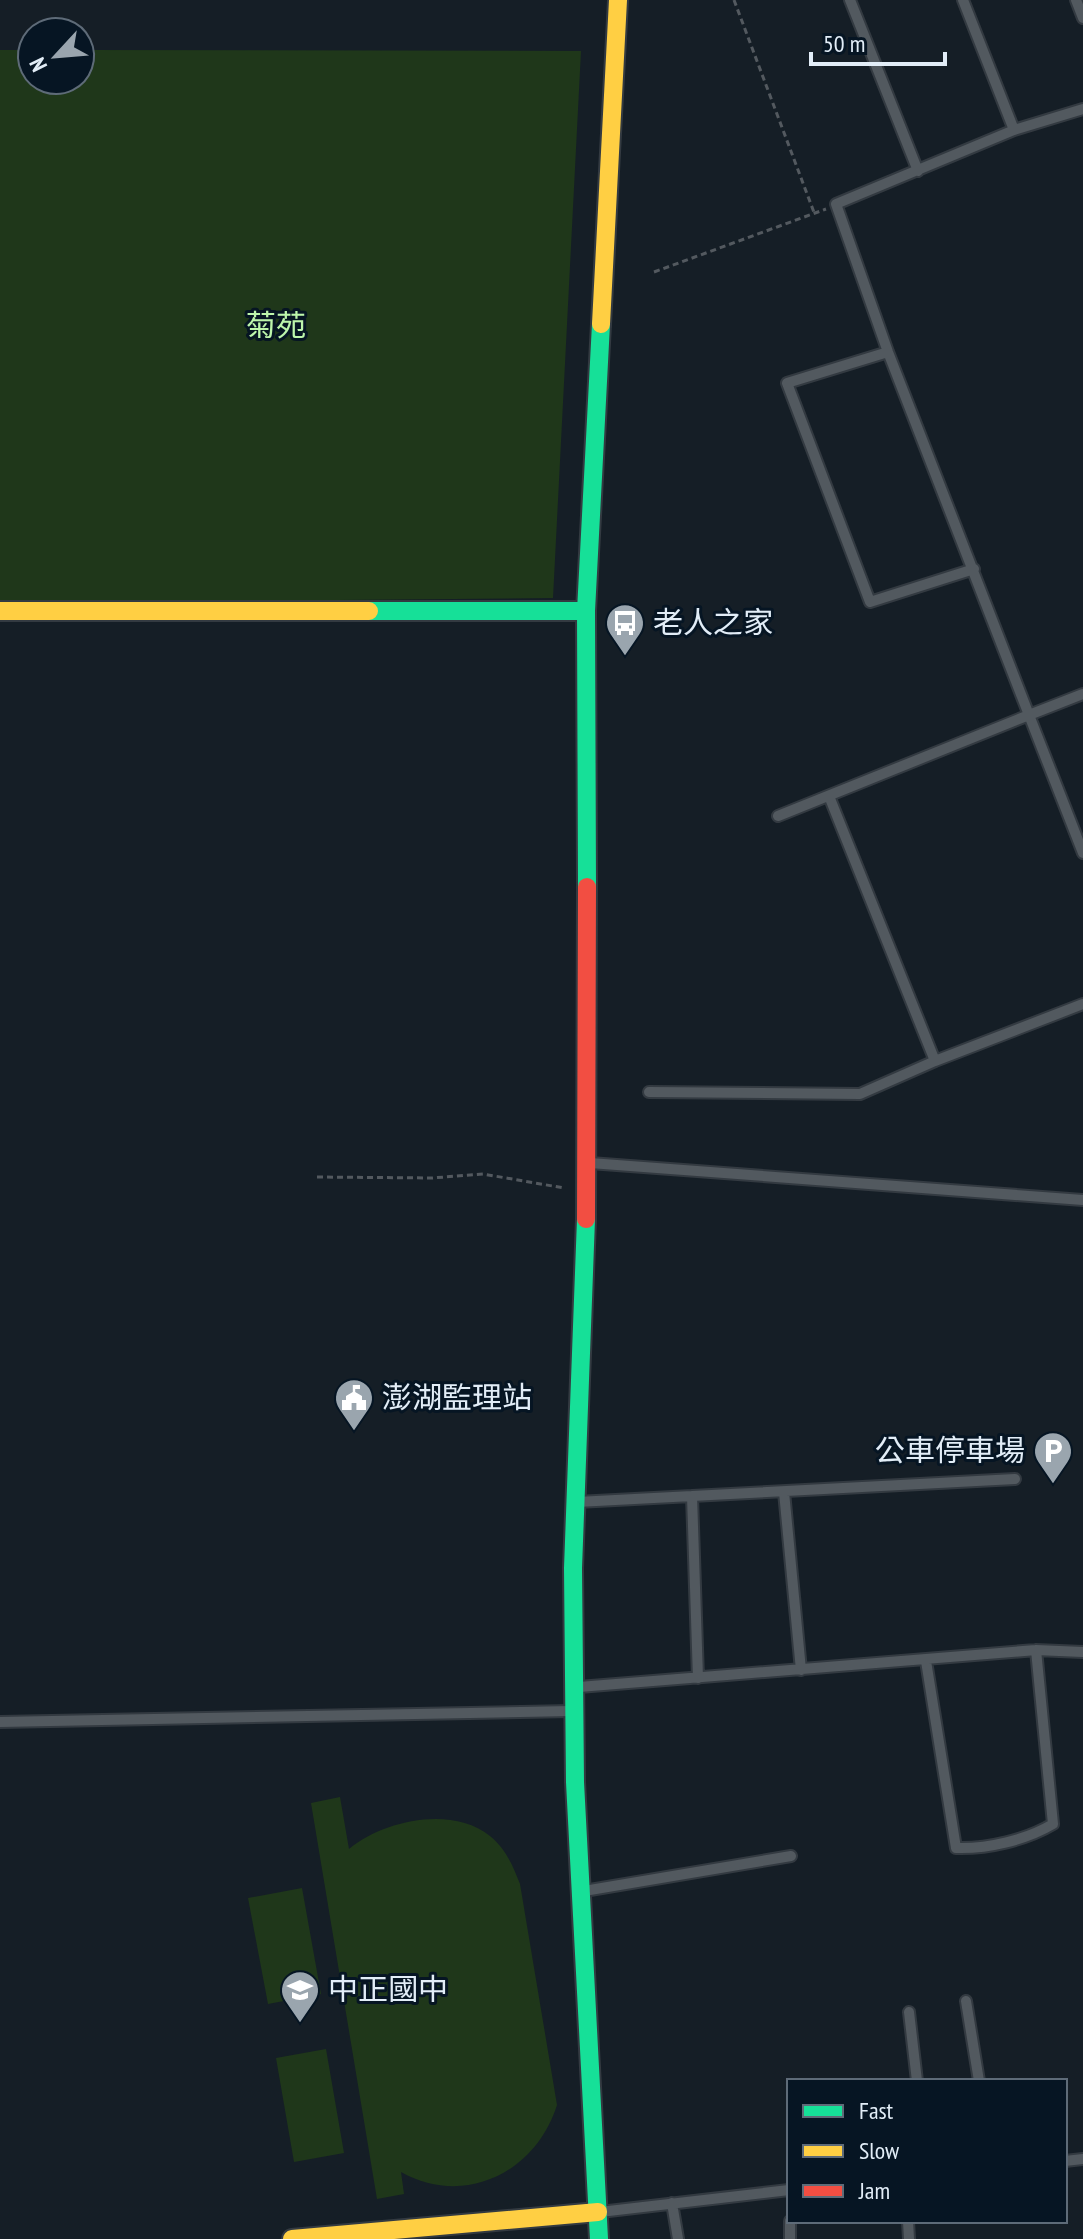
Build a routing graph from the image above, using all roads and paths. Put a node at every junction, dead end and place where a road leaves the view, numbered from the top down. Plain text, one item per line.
1 (618, 0) edge
2 (734, 0) edge
3 (850, 0) edge
4 (963, 0) edge
5 (1076, 0) edge
6 (1083, 18) edge
7 (1083, 109) edge
8 (1014, 130) junction
9 (918, 171) junction
10 (836, 204) junction
11 (815, 215) junction
12 (654, 272) dead end
13 (888, 352) junction
14 (974, 569) junction
15 (0, 611) edge
16 (586, 611) junction
17 (1083, 694) edge
18 (1029, 715) junction
19 (829, 796) junction
20 (778, 816) dead end
21 (1083, 853) edge
22 (1083, 1004) edge
23 (935, 1061) junction
24 (649, 1092) dead end
25 (588, 1163) junction
26 (317, 1177) dead end
27 (588, 1192) junction
28 (1083, 1200) edge
29 (1015, 1479) dead end
30 (784, 1492) junction
31 (692, 1496) junction
32 (575, 1502) junction
33 (1036, 1650) junction
34 (1083, 1652) edge
35 (926, 1661) junction
36 (801, 1670) junction
37 (698, 1678) junction
38 (573, 1688) junction
39 (573, 1711) junction
40 (0, 1722) edge
41 (791, 1856) dead end
42 (581, 1892) junction
43 (966, 2001) dead end
44 (909, 2012) dead end
45 (917, 2079) edge
46 (979, 2079) edge
47 (787, 2190) edge
48 (672, 2203) junction
49 (598, 2212) junction
50 (292, 2239) edge
51 (599, 2239) edge
52 (678, 2239) edge

1 - 16 main road
2 - 11 path
3 - 9 lane
4 - 8 lane
5 - 6 lane
7 - 8 lane
8 - 9 lane
9 - 10 lane
10 - 11 path
10 - 13 lane
11 - 12 path
13 - 14 lane
13 - 14 lane
14 - 18 lane
15 - 16 main road
16 - 25 main road
17 - 18 lane
18 - 19 lane
18 - 21 lane
19 - 20 lane
19 - 23 lane
22 - 23 lane
23 - 24 lane
25 - 27 main road
25 - 28 lane
26 - 27 path
27 - 32 main road
29 - 30 lane
30 - 31 lane
30 - 36 lane
31 - 32 lane
31 - 37 lane
32 - 38 main road
33 - 34 lane
33 - 35 lane
33 - 35 lane
35 - 36 lane
36 - 37 lane
37 - 38 lane
38 - 39 main road
39 - 40 lane
39 - 42 main road
41 - 42 lane
42 - 49 main road
43 - 46 lane
44 - 45 lane
47 - 48 lane
48 - 49 lane
48 - 52 lane
49 - 50 main road
49 - 51 main road

